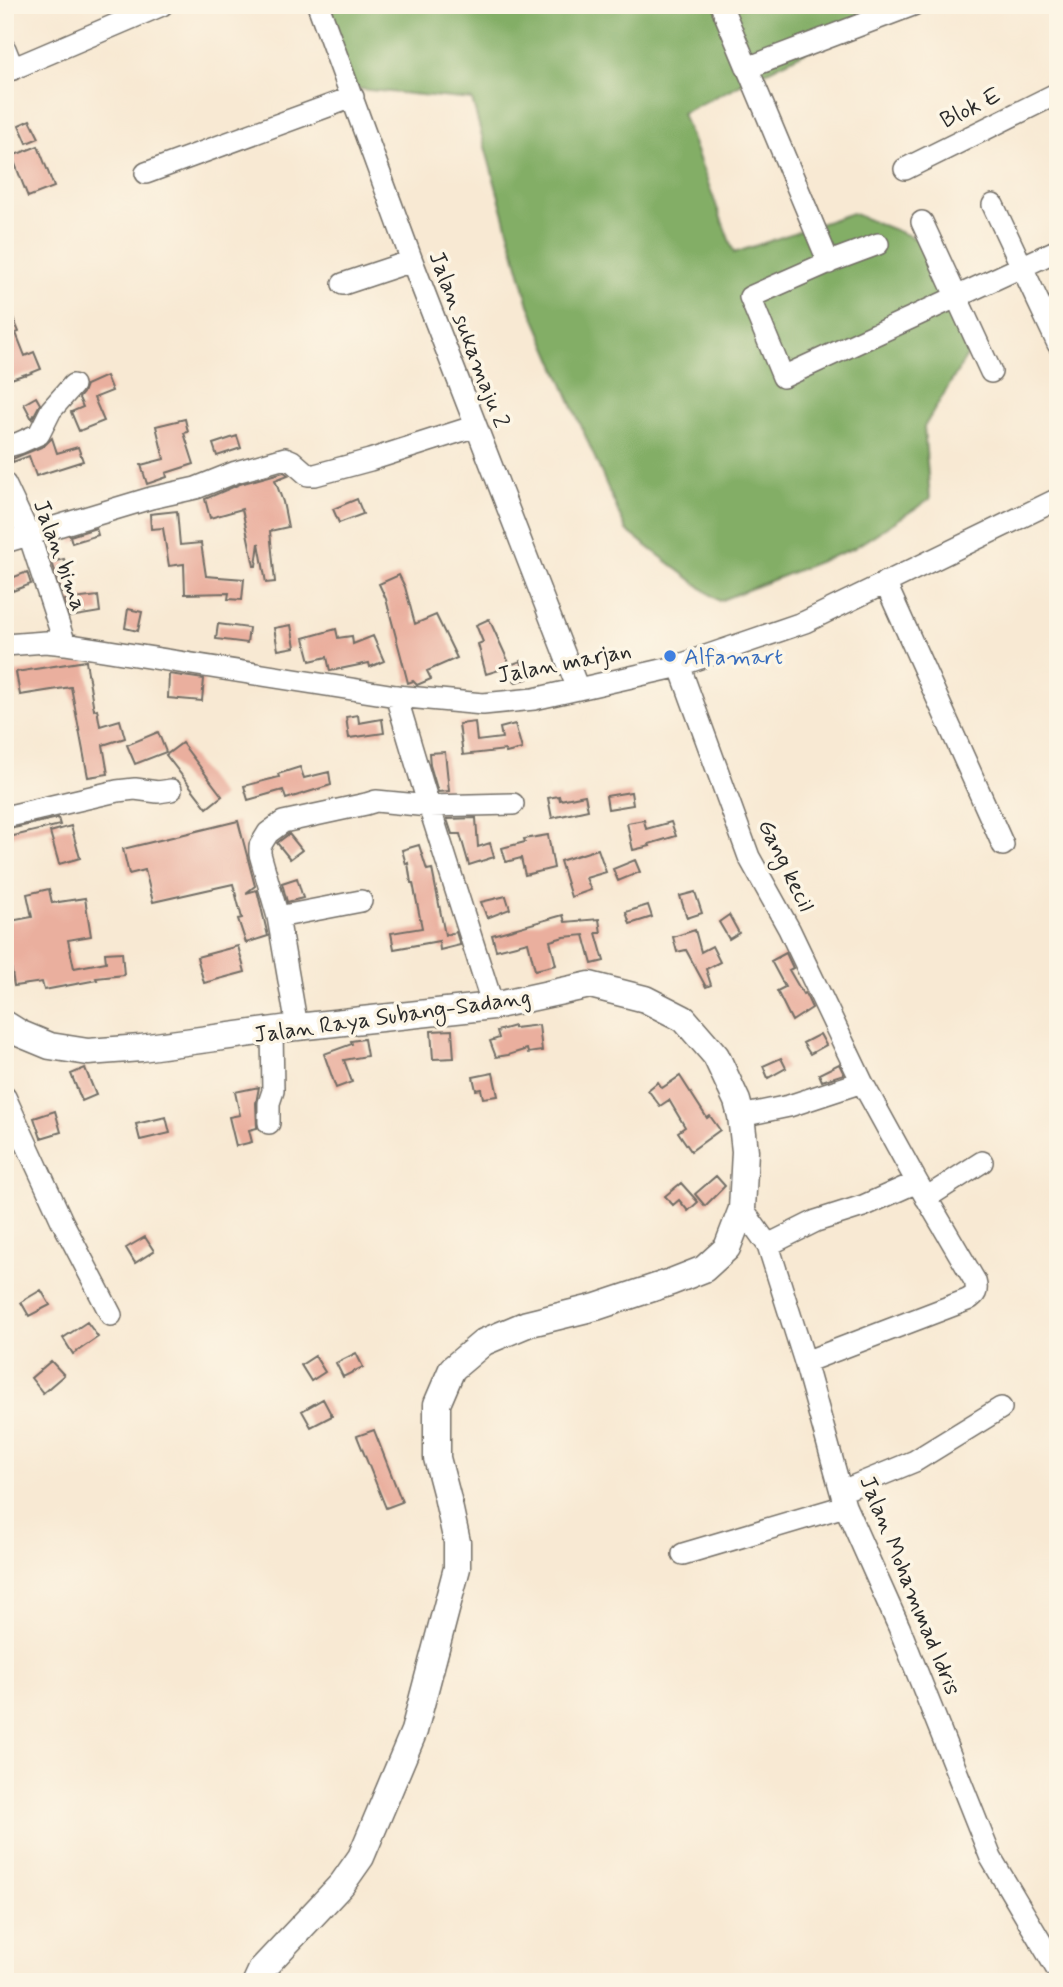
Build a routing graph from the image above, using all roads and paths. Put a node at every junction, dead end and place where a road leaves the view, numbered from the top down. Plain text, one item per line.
1 (162, 5) edge
2 (318, 5) edge
3 (721, 5) edge
4 (914, 5) edge
5 (8, 63) edge
6 (747, 68) junction
7 (1058, 93) edge
8 (352, 97) junction
9 (905, 169) dead end
10 (146, 173) dead end
11 (993, 205) dead end
12 (922, 222) dead end
13 (878, 244) dead end
14 (1058, 250) edge
15 (412, 261) junction
16 (829, 263) junction
17 (1021, 267) junction
18 (343, 284) dead end
19 (956, 297) junction
20 (1058, 344) edge
21 (991, 372) dead end
22 (73, 385) dead end
23 (476, 426) junction
24 (5, 447) edge
25 (5, 484) edge
26 (1058, 499) edge
27 (29, 535) junction
28 (5, 542) edge
29 (885, 582) junction
30 (65, 644) junction
31 (5, 645) edge
32 (679, 665) junction
33 (578, 690) junction
34 (396, 696) junction
35 (171, 790) dead end
36 (513, 804) dead end
37 (429, 806) junction
38 (5, 817) edge
39 (1003, 845) dead end
40 (361, 901) dead end
41 (278, 917) junction
42 (493, 1006) junction
43 (5, 1024) edge
44 (284, 1029) junction
45 (862, 1082) junction
46 (5, 1097) edge
47 (741, 1116) junction
48 (269, 1124) dead end
49 (982, 1162) dead end
50 (922, 1190) junction
51 (742, 1209) junction
52 (768, 1245) junction
53 (111, 1315) dead end
54 (805, 1362) junction
55 (1002, 1408) dead end
56 (844, 1498) junction
57 (683, 1554) dead end
58 (1051, 1945) edge
59 (1058, 1971) edge
60 (256, 1982) edge

1 - 5 street
2 - 8 street, Jalan sukamaju 2
3 - 6 street
4 - 6 street
6 - 16 street
7 - 9 street, Blok E
8 - 10 street
8 - 15 street, Jalan sukamaju 2
11 - 17 street
12 - 19 street
13 - 16 street
14 - 17 street
15 - 18 street
15 - 23 street, Jalan sukamaju 2
16 - 19 street
17 - 19 street
17 - 20 street
19 - 21 street
22 - 24 street
23 - 27 street
23 - 33 street, Jalan sukamaju 2
25 - 27 street, Jalan bima
26 - 29 street, Jalan marjan
27 - 28 street
27 - 30 street, Jalan bima
29 - 32 street, Jalan marjan
29 - 39 street
30 - 31 street, Jalan marjan
30 - 34 street, Jalan marjan
32 - 33 street, Jalan marjan
32 - 45 street, Gang kecil
33 - 34 street, Jalan marjan
34 - 37 street
35 - 38 street
36 - 37 street
37 - 41 street
37 - 42 street
40 - 41 street
41 - 44 street
42 - 44 main road, Jalan Raya Subang-Sadang
42 - 47 main road, Jalan Raya Subang-Sadang
43 - 44 main road, Jalan Raya Subang-Sadang
44 - 48 street
45 - 47 street
45 - 50 street, Gang kecil
46 - 53 street
47 - 51 main road, Jalan Raya Subang-Sadang
49 - 50 street
50 - 52 street
50 - 54 street, Gang kecil
51 - 52 street, Jalan Mohammad Idris
51 - 60 main road, Jalan Raya Subang-Sadang
52 - 54 street, Jalan Mohammad Idris
54 - 56 street, Jalan Mohammad Idris
55 - 56 street
56 - 57 street
56 - 58 street, Jalan Mohammad Idris
58 - 59 street, Jalan Mohammad Idris

